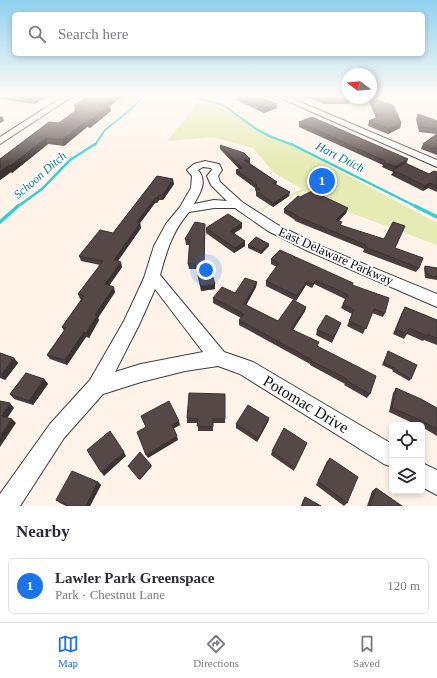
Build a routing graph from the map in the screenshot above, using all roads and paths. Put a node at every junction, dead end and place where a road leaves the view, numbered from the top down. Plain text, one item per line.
1 (32, 120) edge
2 (337, 120) edge
3 (0, 141) edge
4 (437, 164) edge
5 (238, 205) junction
6 (185, 209) junction
7 (153, 276) junction
8 (437, 301) edge
9 (218, 358) junction
10 (97, 387) junction
11 (389, 454) edge
12 (425, 476) edge
13 (437, 483) edge
14 (6, 506) edge

1 - 3 street
2 - 4 street
5 - 6 street
5 - 6 street, East Delaware Parkway
5 - 8 street, East Delaware Parkway
6 - 7 street
7 - 9 street
7 - 10 street
9 - 10 street, Potomac Drive
9 - 11 street, Potomac Drive
10 - 14 street
12 - 13 street

